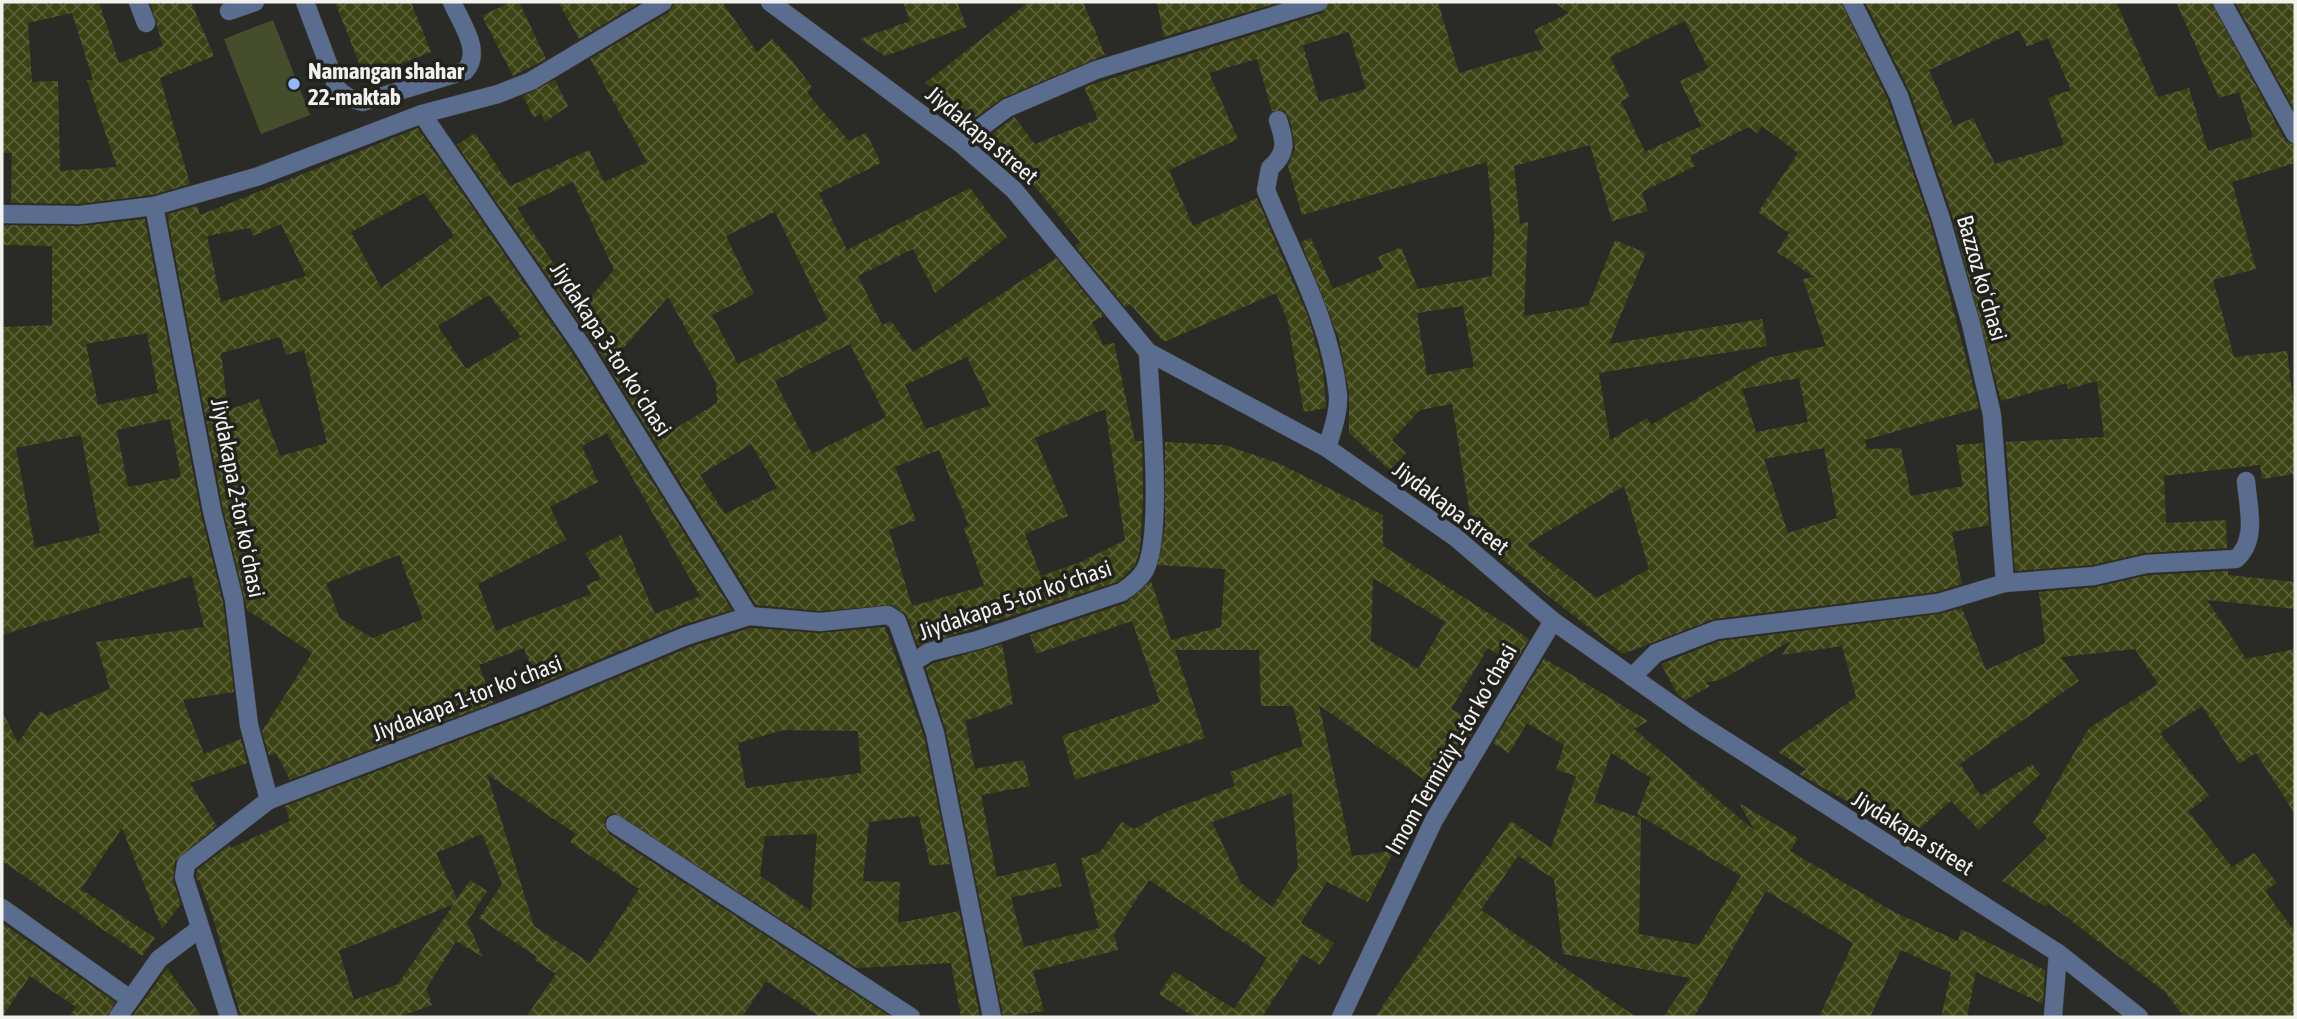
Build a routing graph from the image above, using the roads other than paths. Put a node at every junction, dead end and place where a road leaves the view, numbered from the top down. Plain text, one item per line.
1 (138, 2) edge
2 (255, 2) edge
3 (304, 2) edge
4 (452, 2) edge
5 (663, 2) edge
6 (770, 2) edge
7 (1319, 2) edge
8 (1852, 2) edge
9 (2222, 2) edge
10 (229, 11) dead end
11 (146, 23) dead end
12 (422, 114) junction
13 (1278, 120) dead end
14 (2295, 134) edge
15 (960, 143) junction
16 (154, 206) junction
17 (2, 214) edge
18 (1147, 352) junction
19 (1327, 448) junction
20 (2246, 481) dead end
21 (2005, 583) junction
22 (749, 616) junction
23 (1553, 621) junction
24 (912, 663) junction
25 (1632, 677) junction
26 (269, 800) junction
27 (615, 824) dead end
28 (2, 908) edge
29 (199, 929) junction
30 (2058, 953) junction
31 (131, 999) junction
32 (118, 1017) edge
33 (229, 1017) edge
34 (911, 1017) edge
35 (992, 1017) edge
36 (1340, 1017) edge
37 (2053, 1017) edge
38 (2138, 1017) edge

1 - 11 street
2 - 10 street
3 - 4 street
5 - 12 street
6 - 15 street, Jiydakapa street
7 - 15 street
8 - 21 street, Bazzoz koʻchasi
9 - 14 street
12 - 16 street
12 - 22 street, Jiydakapa 3-tor koʻchasi
13 - 19 street
15 - 18 street, Jiydakapa street
16 - 17 street
16 - 26 street, Jiydakapa 2-tor koʻchasi
18 - 19 street, Jiydakapa street
18 - 24 street, Jiydakapa 5-tor koʻchasi
19 - 23 street, Jiydakapa street
20 - 21 street
21 - 25 street
22 - 24 street, Jiydakapa 1-tor koʻchasi
22 - 26 street, Jiydakapa 1-tor koʻchasi
23 - 25 street, Jiydakapa street
23 - 36 street, Imom Termiziy 1-tor koʻchasi
24 - 35 street, Jiydakapa 5-tor koʻchasi
25 - 30 street, Jiydakapa street
26 - 29 street, Jiydakapa 1-tor koʻchasi
27 - 34 street
28 - 31 street
29 - 31 street
29 - 33 street, Jiydakapa 1-tor koʻchasi
30 - 37 street
30 - 38 street, Jiydakapa street
31 - 32 street

